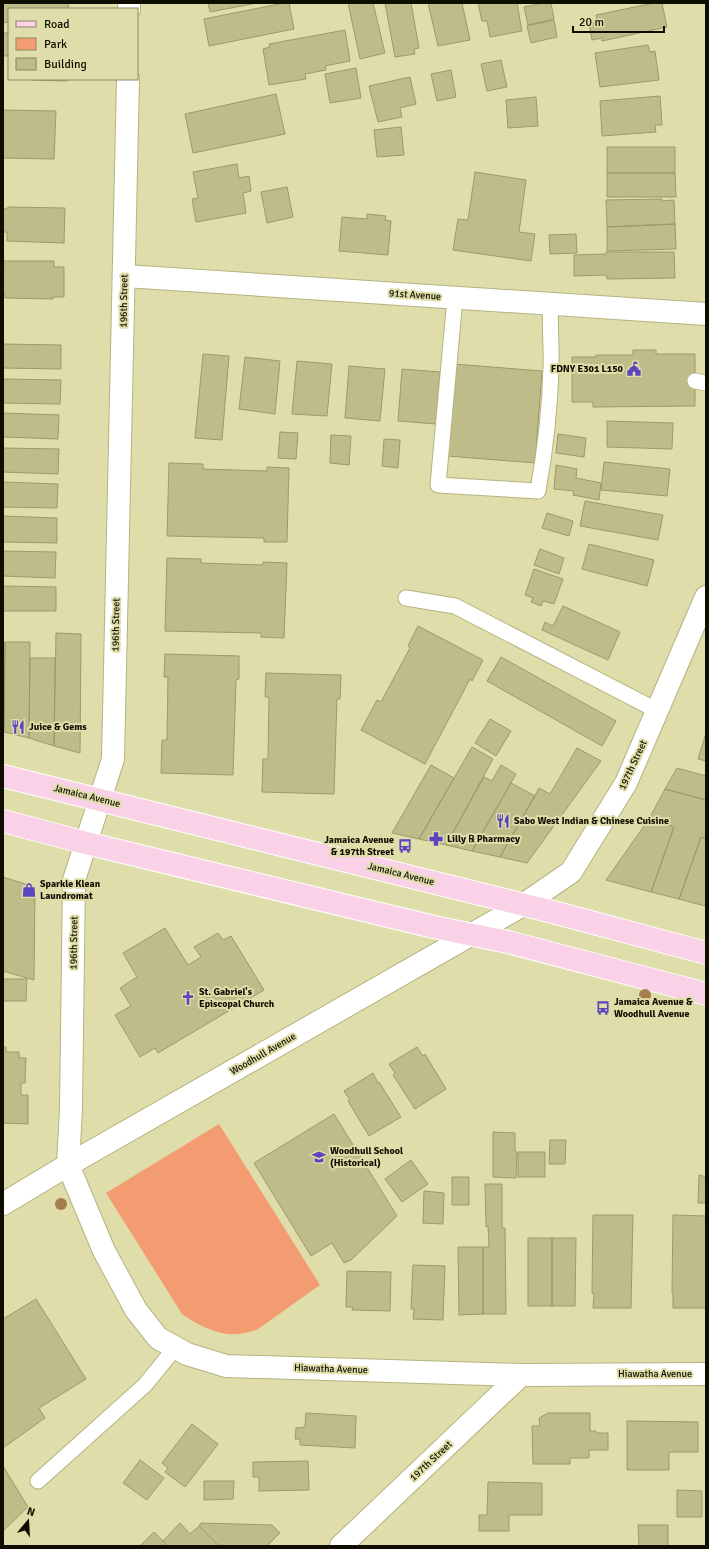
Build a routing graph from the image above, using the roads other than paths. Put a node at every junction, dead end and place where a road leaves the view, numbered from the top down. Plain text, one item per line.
1 (128, 80) edge
2 (125, 276) junction
3 (454, 298) junction
4 (550, 304) junction
5 (706, 314) edge
6 (706, 597) edge
7 (406, 598) dead end
8 (658, 711) junction
9 (3, 776) edge
10 (100, 799) junction
11 (3, 821) edge
12 (86, 843) junction
13 (523, 905) junction
14 (471, 934) junction
15 (706, 952) edge
16 (706, 994) edge
17 (68, 1165) junction
18 (3, 1204) edge
19 (175, 1348) junction
20 (706, 1374) edge
21 (521, 1375) junction
22 (38, 1481) dead end
23 (341, 1546) edge

1 - 2 street, 196th Street
2 - 3 street, 91st Avenue
2 - 10 street, 196th Street
3 - 4 street, 91st Avenue
3 - 4 lane
4 - 5 street, 91st Avenue
6 - 8 street, 197th Street
7 - 8 lane
8 - 13 street, 197th Street
9 - 10 main road, Jamaica Avenue
10 - 12 street, 196th Street
10 - 13 main road, Jamaica Avenue
11 - 12 main road
12 - 14 main road
12 - 17 street, 196th Street
13 - 14 street, Woodhull Avenue
13 - 15 main road, Jamaica Avenue
14 - 16 main road
14 - 17 street, Woodhull Avenue
17 - 18 street, Woodhull Avenue
17 - 19 street, Hiawatha Avenue
19 - 21 street, Hiawatha Avenue
19 - 22 lane
20 - 21 street, Hiawatha Avenue
21 - 23 street, 197th Street

